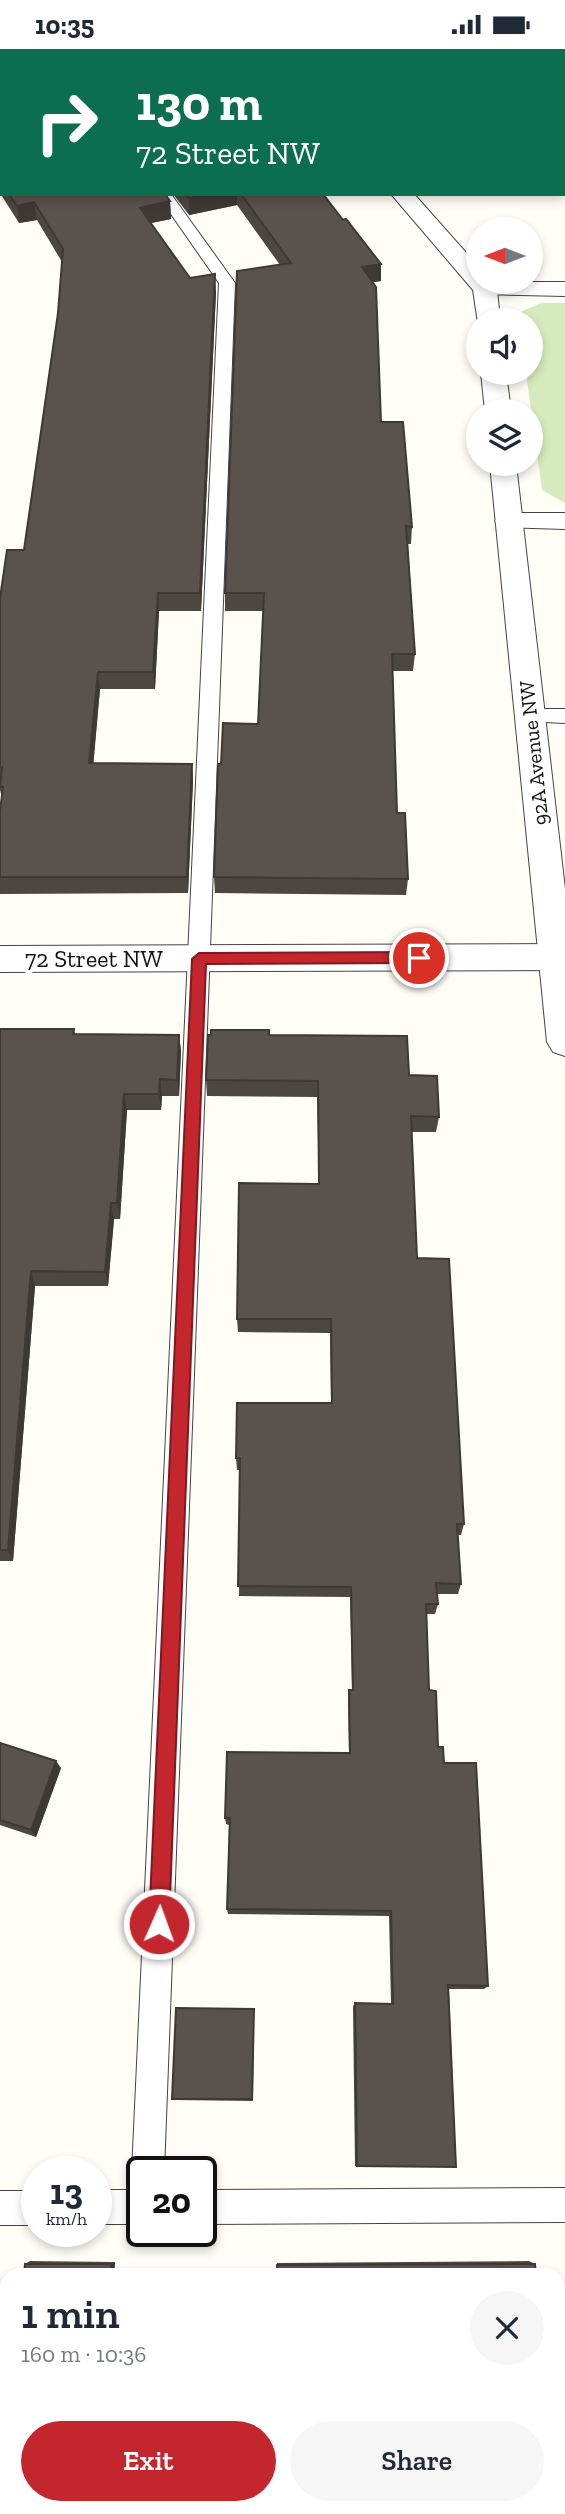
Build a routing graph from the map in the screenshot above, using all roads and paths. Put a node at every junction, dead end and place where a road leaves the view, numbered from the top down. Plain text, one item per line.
1 (165, 196) edge
2 (404, 196) edge
3 (466, 268) edge
4 (543, 288) edge
5 (565, 289) edge
6 (504, 476) edge
7 (509, 521) junction
8 (565, 521) edge
9 (530, 716) junction
10 (565, 716) edge
11 (561, 957) edge
12 (0, 959) edge
13 (199, 959) junction
14 (565, 1042) edge
15 (149, 2156) edge
16 (565, 2205) edge
17 (21, 2207) edge
18 (217, 2207) edge
19 (0, 2208) edge

1 - 13 lane
2 - 3 street
4 - 5 street
6 - 7 street, 92A Avenue NW
7 - 8 street
7 - 9 street, 92A Avenue NW
9 - 10 lane
9 - 11 street, 92A Avenue NW
11 - 13 street, 72 Street NW
11 - 14 street, 92A Avenue NW
12 - 13 street, 72 Street NW
13 - 15 lane
16 - 18 lane
17 - 19 lane

